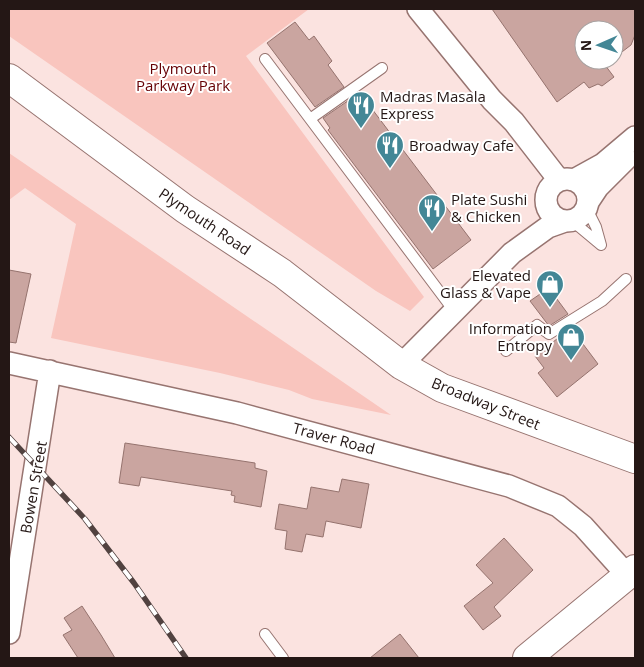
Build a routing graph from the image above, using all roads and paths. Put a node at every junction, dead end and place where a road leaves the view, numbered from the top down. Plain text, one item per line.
1 (418, 9) edge
2 (265, 59) dead end
3 (382, 68) dead end
4 (9, 78) edge
5 (310, 119) junction
6 (635, 137) edge
7 (635, 148) edge
8 (557, 188) junction
9 (578, 213) junction
10 (512, 253) junction
11 (626, 279) dead end
12 (454, 311) junction
13 (506, 351) dead end
14 (9, 363) edge
15 (401, 365) junction
16 (50, 371) junction
17 (635, 459) edge
18 (632, 572) edge
19 (9, 633) edge
20 (265, 634) dead end
21 (283, 658) edge
22 (526, 658) edge

1 - 8 street
2 - 5 lane
3 - 5 lane
4 - 15 main road, Plymouth Road
5 - 12 lane
6 - 8 street
7 - 9 street
8 - 9 street
8 - 9 street
8 - 10 street
9 - 10 street
10 - 12 street
11 - 13 lane
12 - 15 street
14 - 16 street, Traver Road
15 - 17 main road, Broadway Street
16 - 18 street, Traver Road
16 - 19 street, Bowen Street
18 - 22 main road
20 - 21 lane

